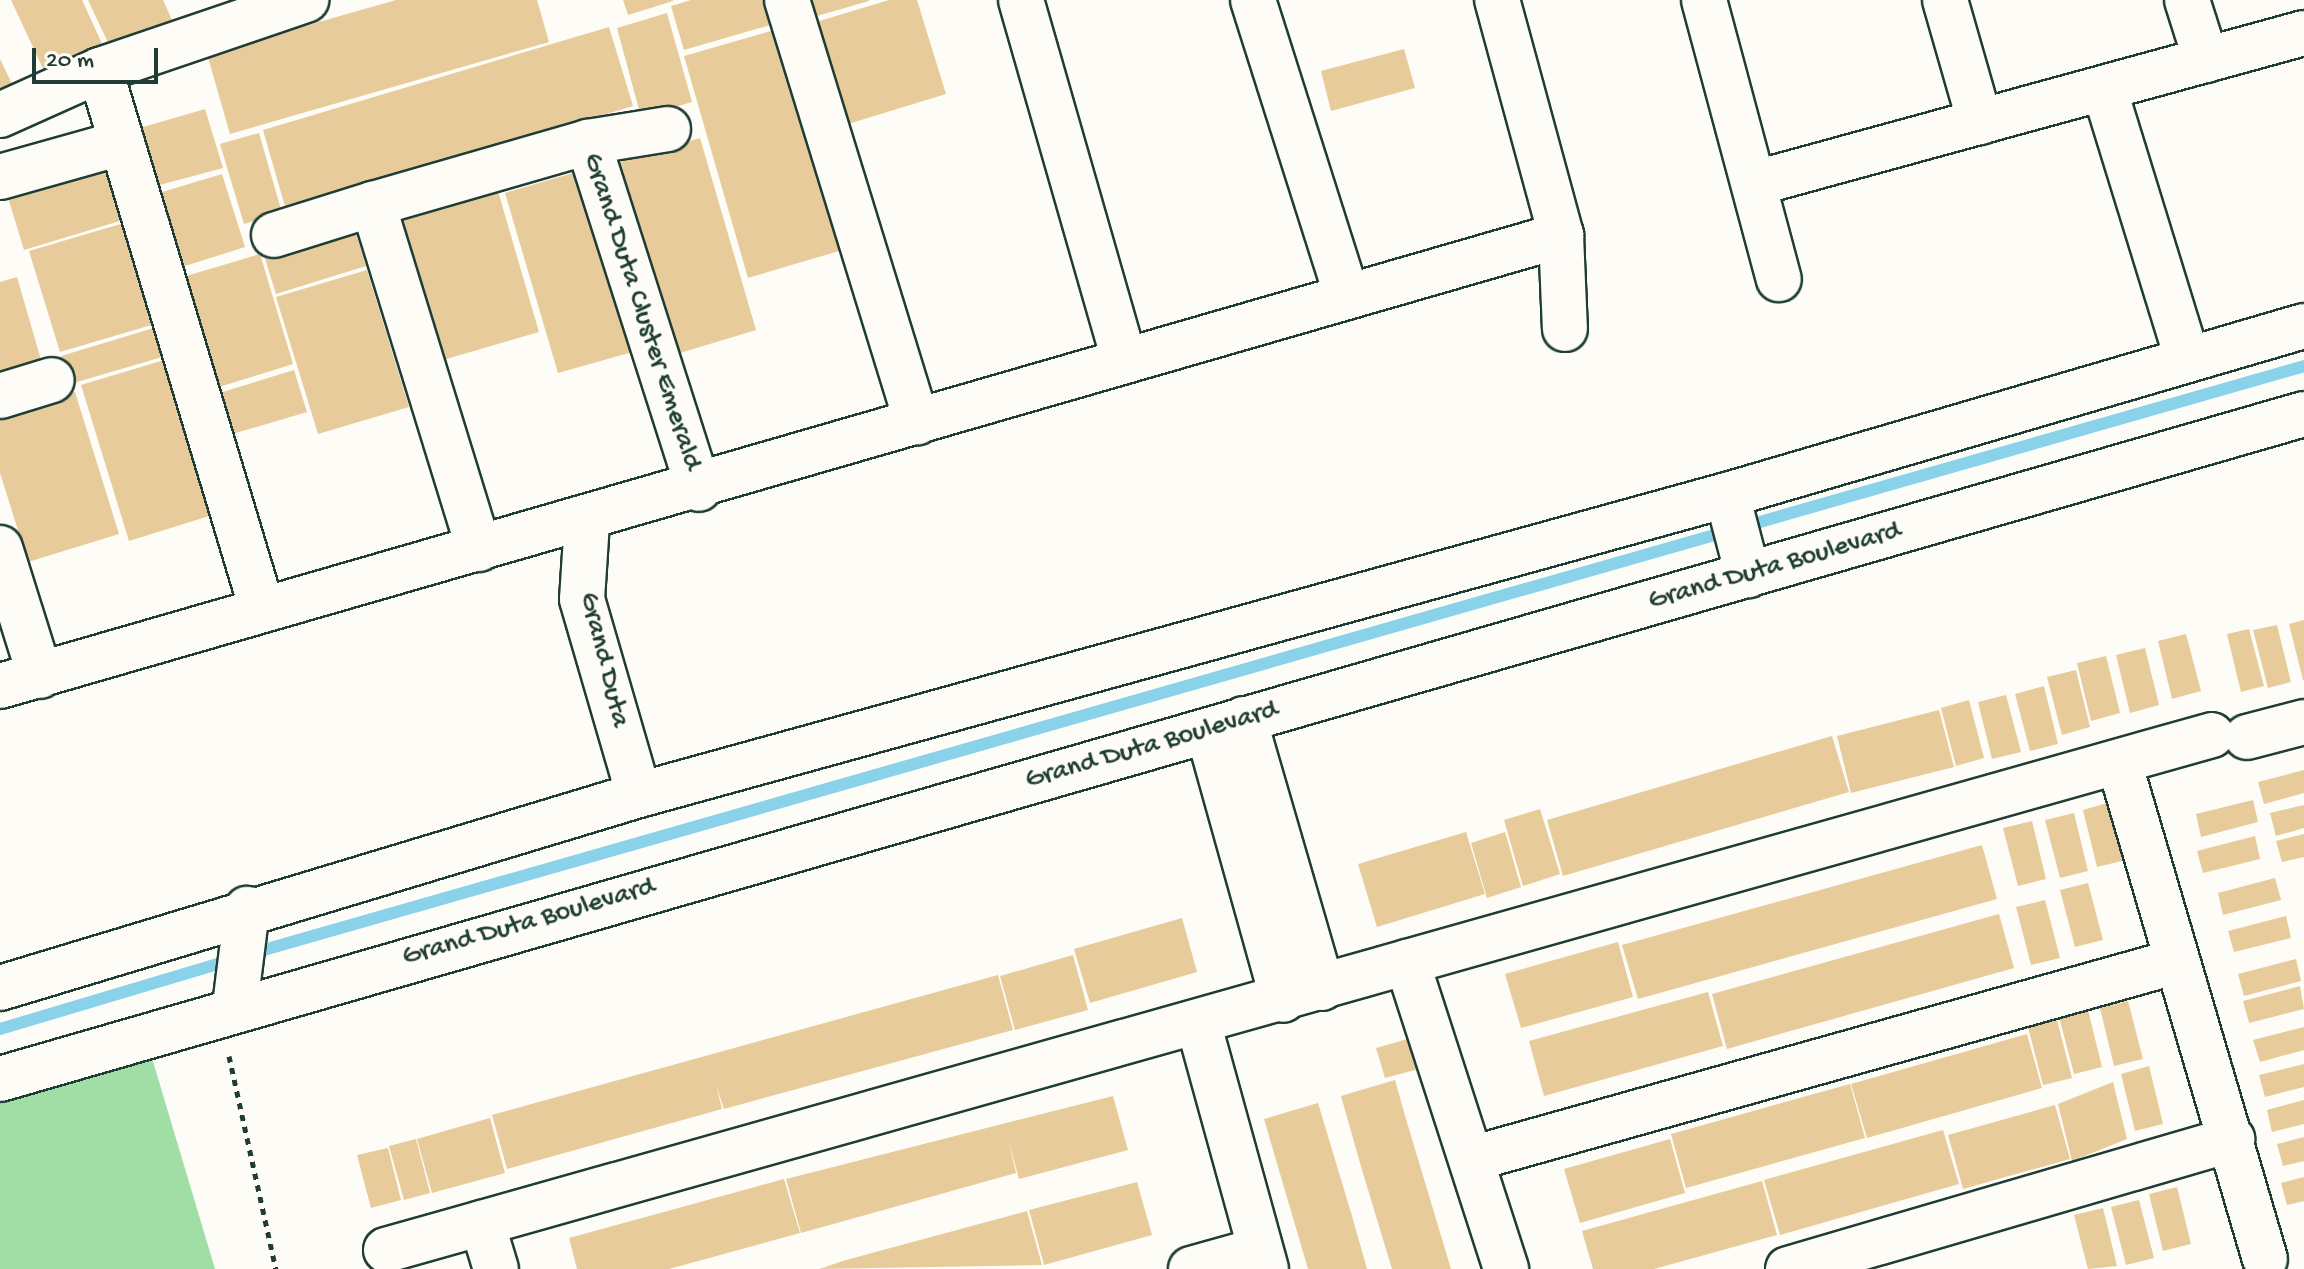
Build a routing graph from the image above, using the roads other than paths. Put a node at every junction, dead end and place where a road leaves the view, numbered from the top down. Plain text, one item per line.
1 (306, 0) edge
2 (787, 0) edge
3 (1021, 0) edge
4 (1253, 0) edge
5 (1497, 0) edge
6 (1704, 0) edge
7 (1945, 0) edge
8 (2187, 0) edge
9 (2304, 33) edge
10 (2206, 60) junction
11 (100, 70) junction
12 (2104, 88) junction
13 (0, 115) edge
14 (1980, 122) junction
15 (668, 129) dead end
16 (588, 142) junction
17 (121, 143) junction
18 (0, 177) edge
19 (1756, 183) junction
20 (373, 204) junction
21 (274, 235) dead end
22 (1561, 235) junction
23 (1779, 279) dead end
24 (1346, 294) junction
25 (2304, 326) edge
26 (1565, 329) dead end
27 (2187, 358) junction
28 (1124, 360) junction
29 (52, 380) dead end
30 (0, 396) edge
31 (2304, 414) edge
32 (917, 422) junction
33 (699, 489) junction
34 (587, 522) junction
35 (1737, 534) junction
36 (0, 548) edge
37 (479, 549) junction
38 (262, 609) junction
39 (20, 681) edge
40 (2304, 722) edge
41 (1226, 725) junction
42 (2119, 762) junction
43 (639, 795) junction
44 (241, 958) junction
45 (1407, 962) junction
46 (2174, 962) junction
47 (0, 988) edge
48 (1302, 994) junction
49 (1198, 1022) junction
50 (0, 1079) edge
51 (2232, 1139) junction
52 (1471, 1159) junction
53 (482, 1223) junction
54 (386, 1250) dead end
55 (1262, 1259) edge
56 (2265, 1259) dead end
57 (496, 1269) edge
58 (1191, 1269) edge
59 (1506, 1269) edge
60 (1788, 1269) edge

1 - 11 street
2 - 32 street
3 - 28 street
4 - 24 street
5 - 22 street
6 - 19 street
7 - 14 street
8 - 10 street
9 - 10 street
10 - 12 street
11 - 13 street
11 - 17 street
12 - 14 street
12 - 27 street
14 - 19 street
15 - 16 street
16 - 20 street, Grand Duta Cluster Emerald
16 - 33 street, Grand Duta Cluster Emerald
17 - 18 street
17 - 38 street
19 - 23 street
20 - 21 street, Grand Duta Cluster Emerald
20 - 37 street
22 - 24 street, Grand Duta Cluster Emerald
22 - 26 street
24 - 28 street, Grand Duta Cluster Emerald
25 - 27 street, Grand Duta Boulevard
27 - 35 street, Grand Duta Boulevard
28 - 32 street, Grand Duta Cluster Emerald
29 - 30 street
31 - 35 street, Grand Duta Boulevard
32 - 33 street, Grand Duta Cluster Emerald
33 - 34 street, Grand Duta Cluster Emerald
34 - 37 street, Grand Duta Cluster Emerald
34 - 43 street, Grand Duta
35 - 41 street, Grand Duta Boulevard
35 - 43 street, Grand Duta Boulevard
36 - 39 street, Grand Duta Cluster Emerald
37 - 38 street, Grand Duta Cluster Emerald
38 - 39 street, Grand Duta Cluster Emerald
40 - 42 street
41 - 44 street, Grand Duta Boulevard
41 - 48 street
42 - 45 street
42 - 46 street
43 - 44 street, Grand Duta Boulevard
44 - 47 street, Grand Duta Boulevard
44 - 50 street, Grand Duta Boulevard
45 - 48 street
45 - 52 street
46 - 51 street
46 - 52 street
48 - 49 street
49 - 53 street
49 - 55 street
51 - 56 street
51 - 60 street
52 - 59 street
53 - 54 street
53 - 57 street
55 - 58 street

